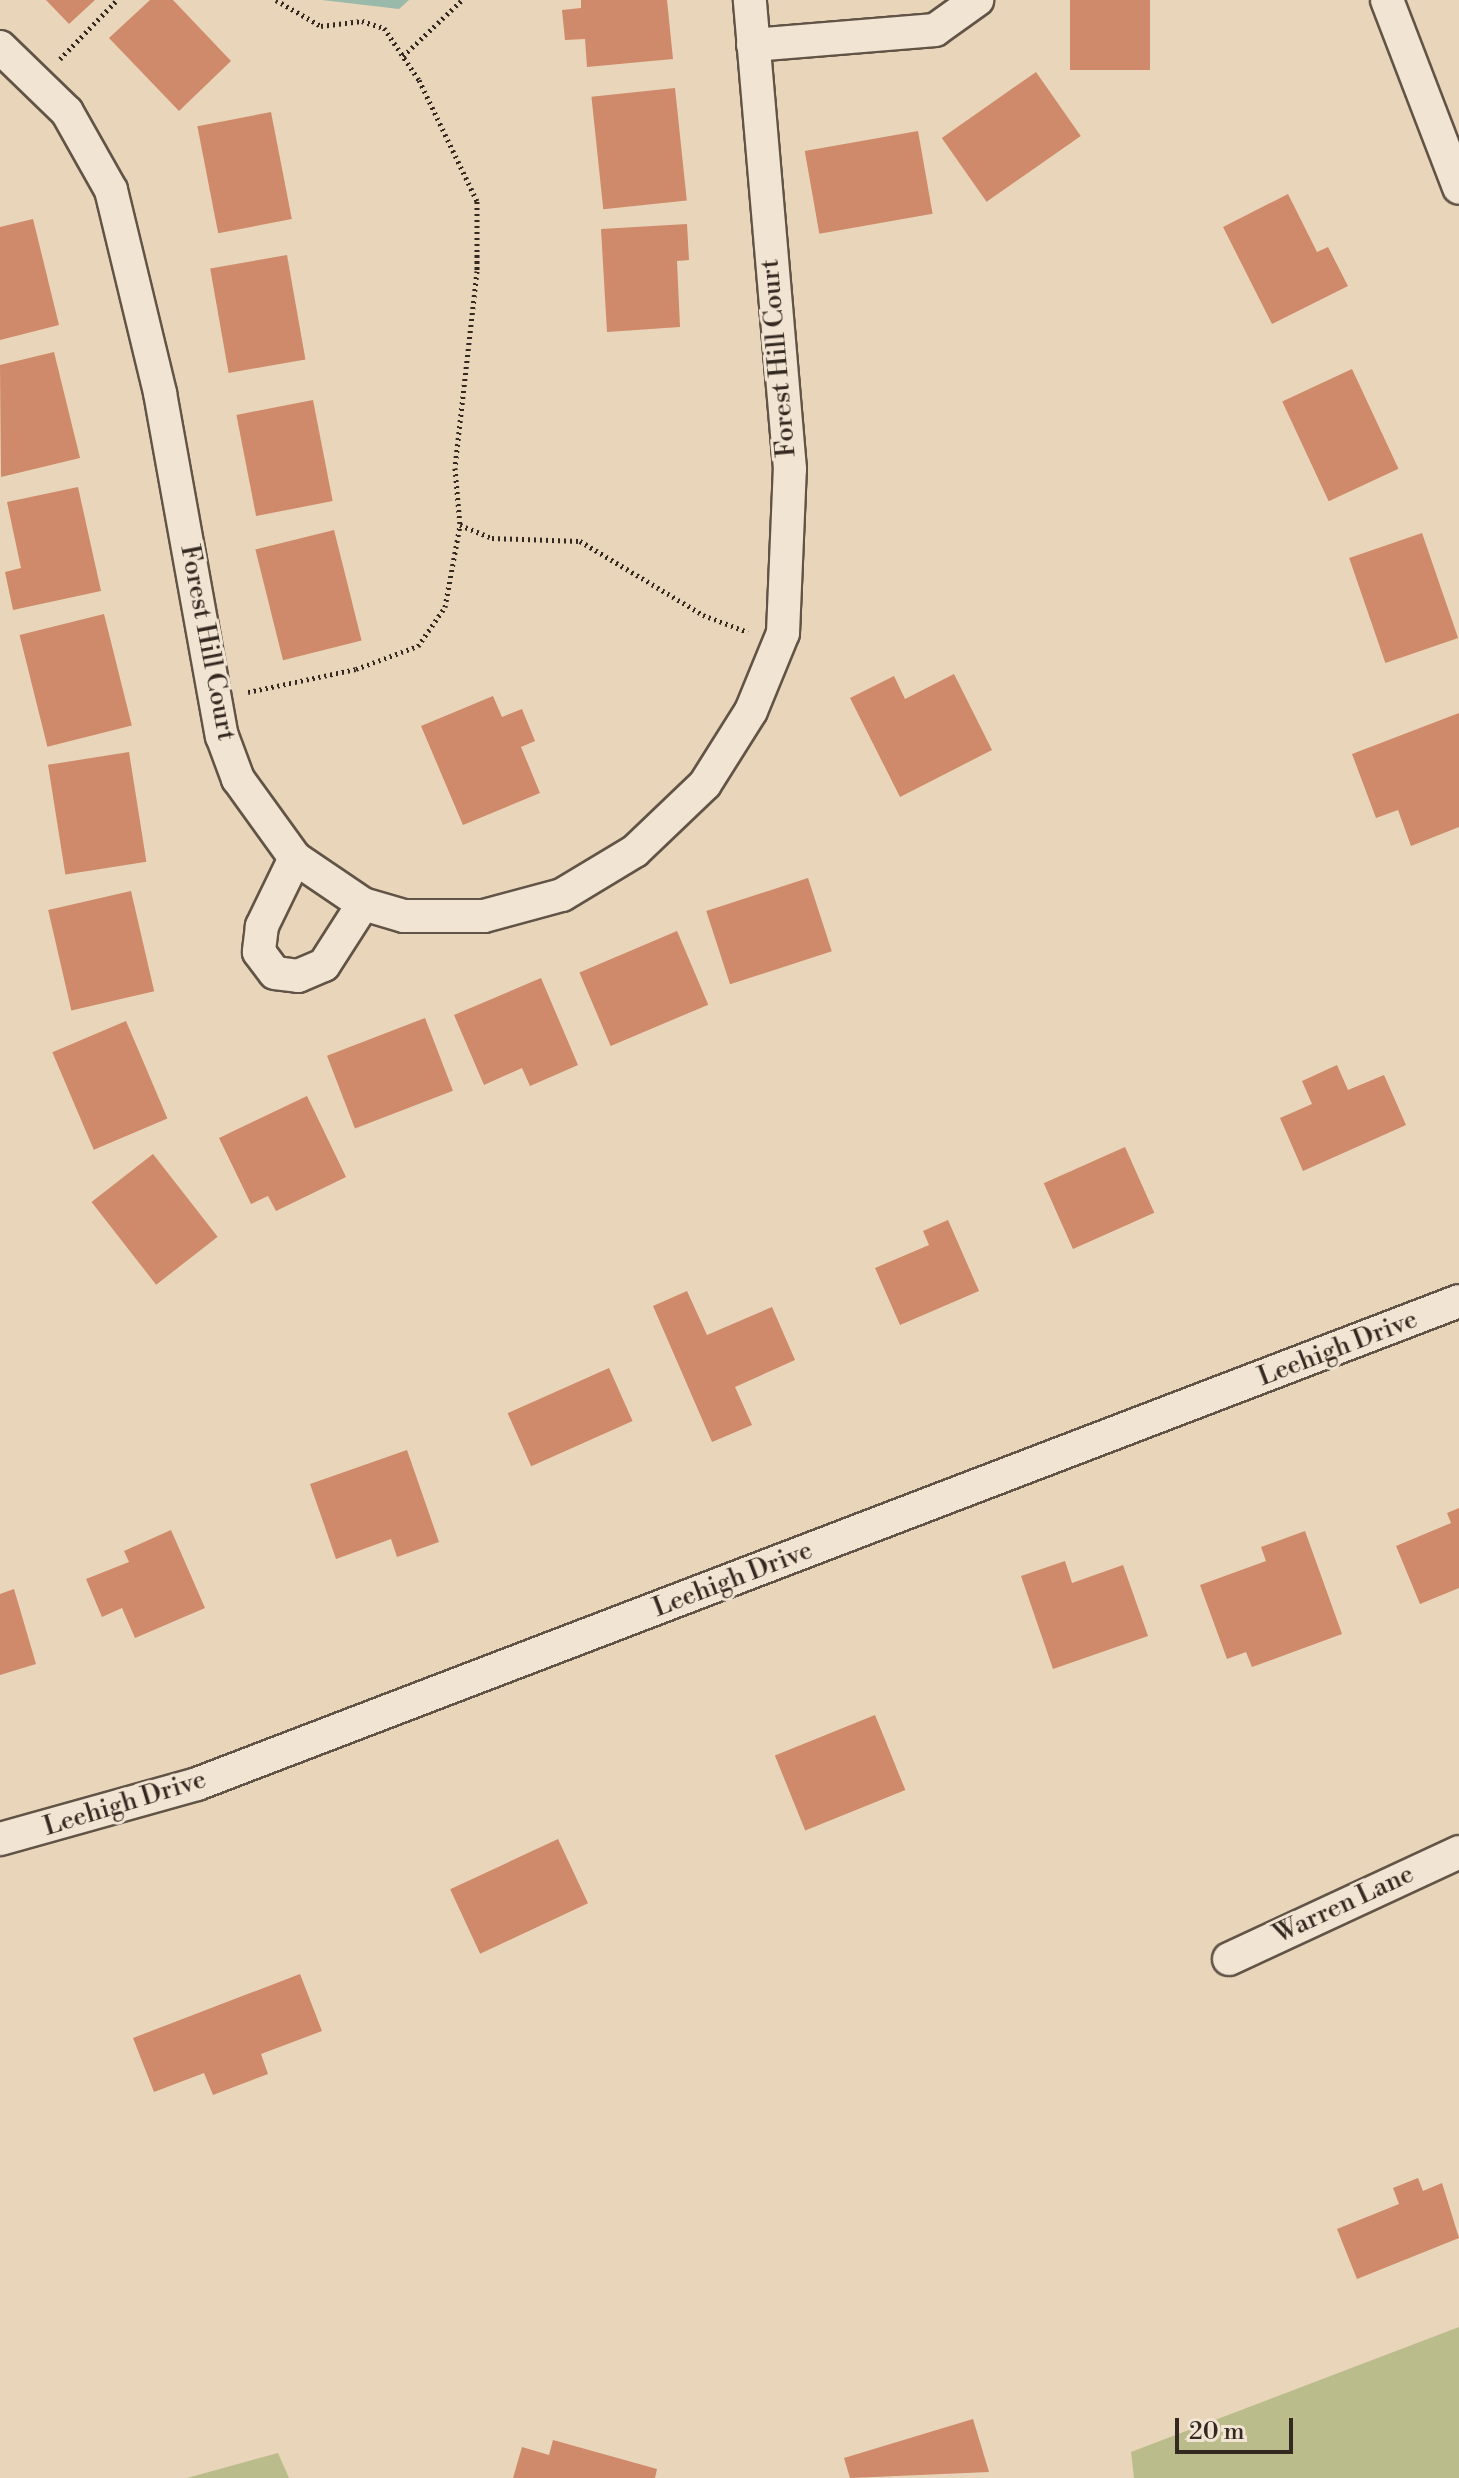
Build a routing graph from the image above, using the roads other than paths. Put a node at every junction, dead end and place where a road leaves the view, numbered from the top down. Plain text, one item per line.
1 (750, 0) edge
2 (977, 0) edge
3 (1387, 0) edge
4 (753, 45) junction
5 (0, 47) edge
6 (1459, 188) edge
7 (295, 858) junction
8 (363, 904) junction
9 (1459, 1301) edge
10 (0, 1839) edge
11 (1459, 1852) edge
12 (1229, 1959) dead end

1 - 4 street, Forest Hill Court
2 - 4 street
3 - 6 street
4 - 8 street, Forest Hill Court
5 - 7 street, Forest Hill Court
7 - 8 street, Forest Hill Court
7 - 8 street
9 - 10 street, Leehigh Drive
11 - 12 street, Warren Lane

